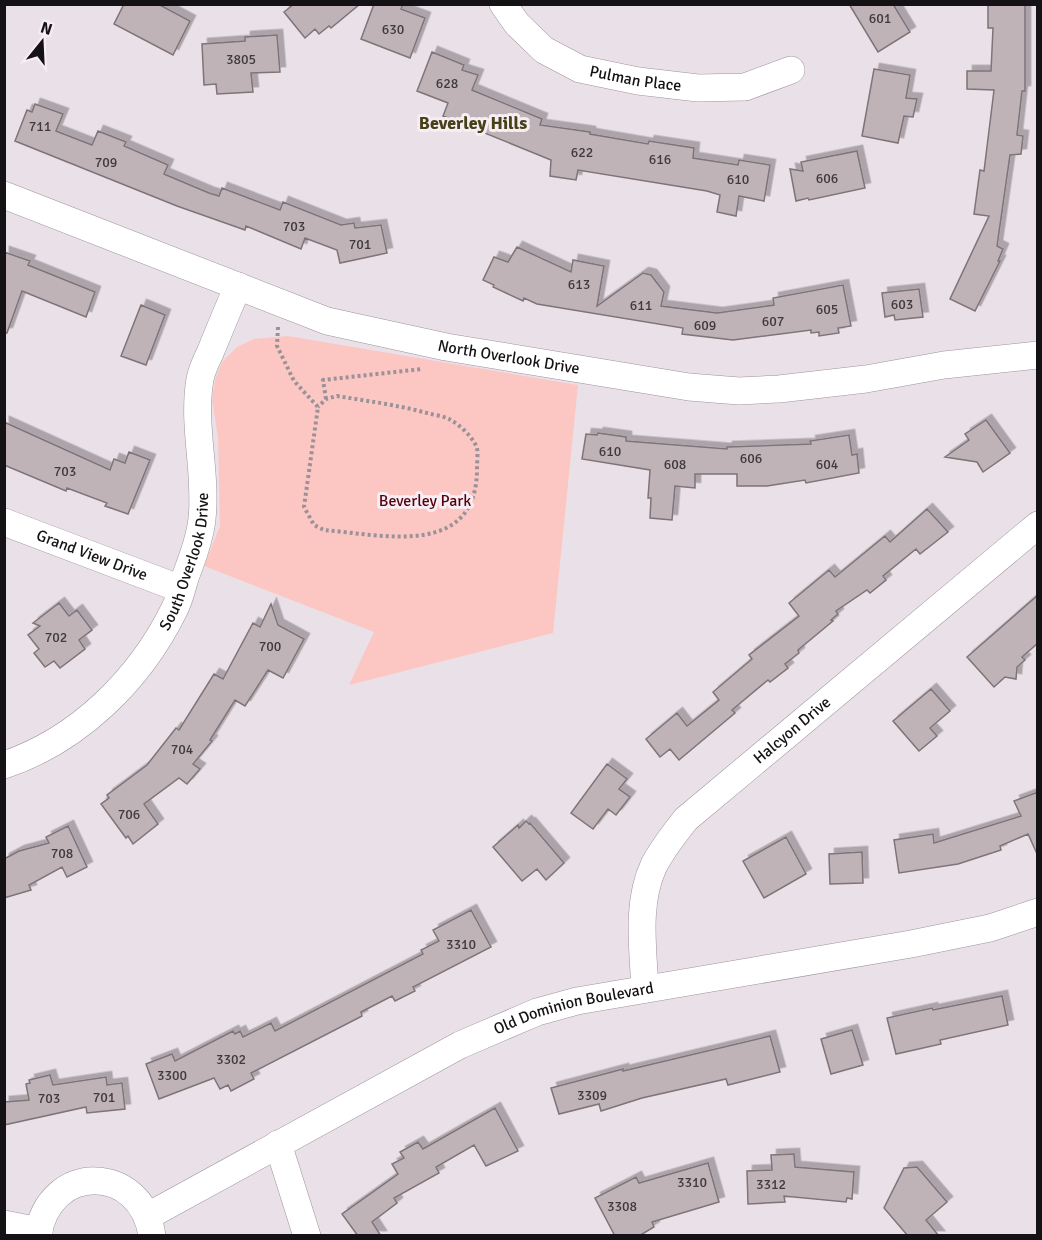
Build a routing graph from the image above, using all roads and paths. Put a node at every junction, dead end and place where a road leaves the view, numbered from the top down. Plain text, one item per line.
1 (503, 4) edge
2 (791, 70) dead end
3 (4, 195) edge
4 (238, 286) junction
5 (280, 302) junction
6 (428, 343) junction
7 (1038, 355) edge
8 (326, 399) junction
9 (318, 407) junction
10 (4, 522) edge
11 (1038, 525) edge
12 (181, 589) junction
13 (4, 765) edge
14 (1038, 912) edge
15 (645, 989) junction
16 (278, 1144) junction
17 (4, 1224) edge
18 (150, 1226) edge
19 (38, 1233) edge
20 (307, 1236) edge

1 - 2 street, Pulman Place
3 - 4 street, North Overlook Drive
4 - 5 street, North Overlook Drive
4 - 12 street, South Overlook Drive
5 - 6 street, North Overlook Drive
5 - 9 path
6 - 7 street, North Overlook Drive
6 - 8 path
8 - 9 path
8 - 9 path
10 - 12 street, Grand View Drive
11 - 15 street, Halcyon Drive
12 - 13 street, South Overlook Drive
14 - 15 street, Old Dominion Boulevard
15 - 16 street, Old Dominion Boulevard
16 - 18 street, Old Dominion Boulevard
16 - 20 street
17 - 19 street
18 - 19 street, Old Dominion Boulevard

